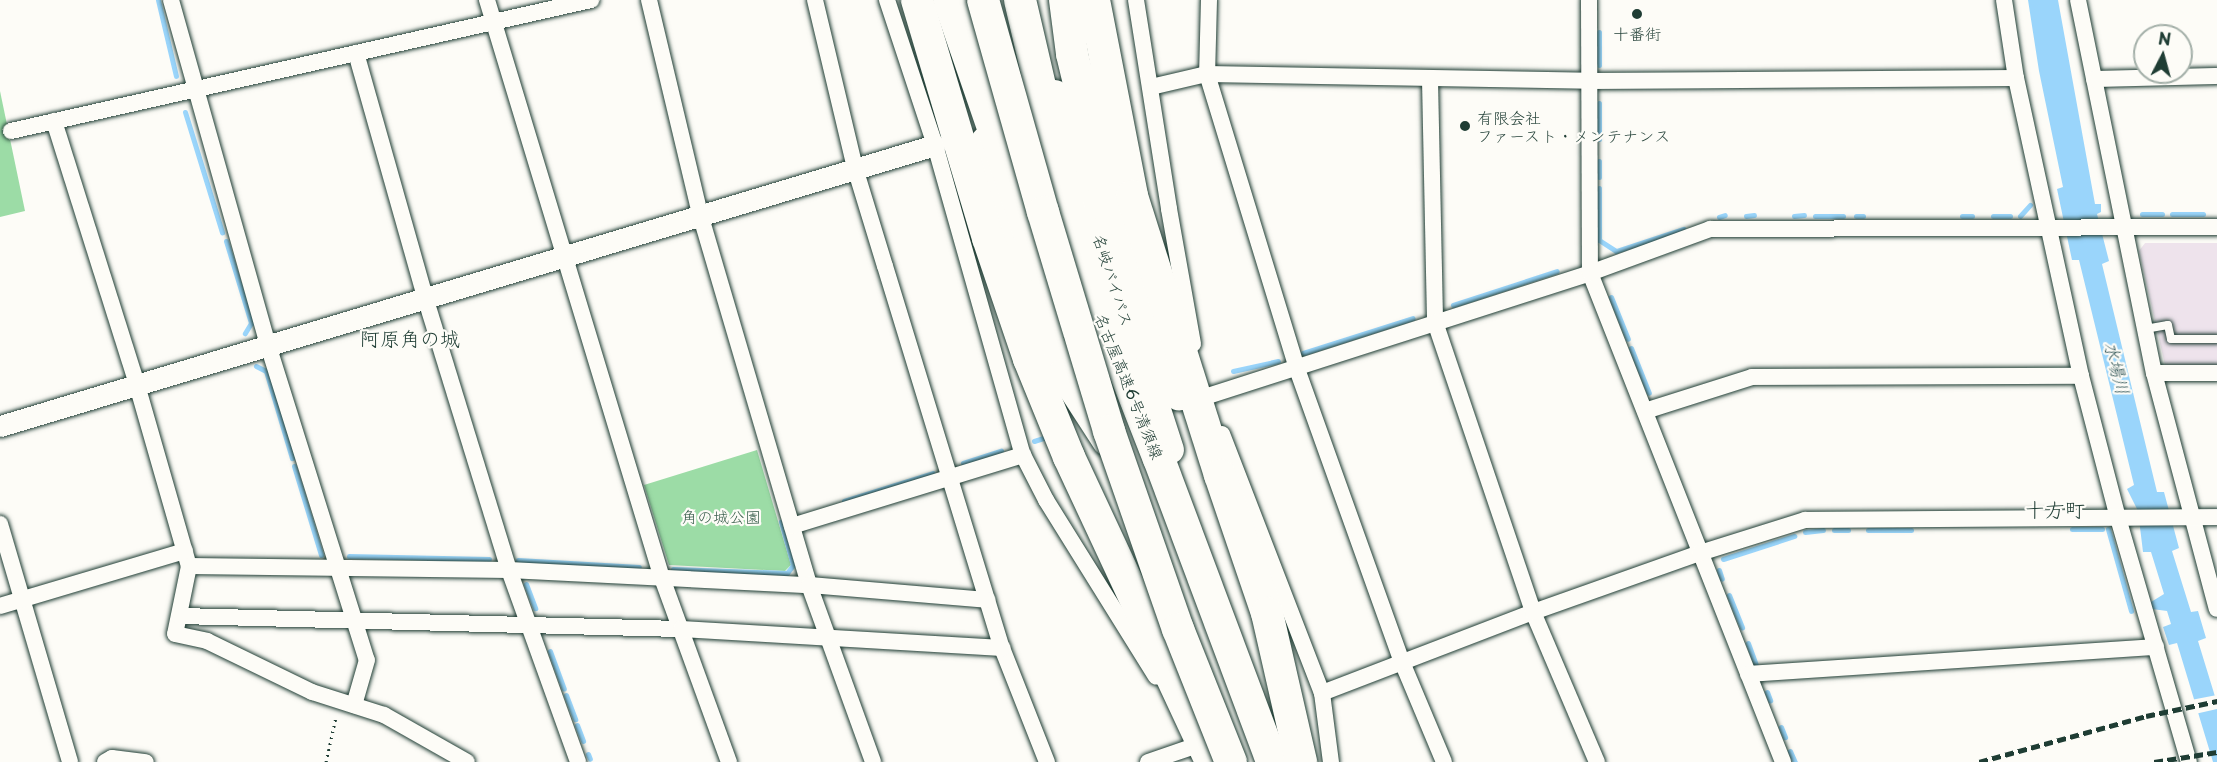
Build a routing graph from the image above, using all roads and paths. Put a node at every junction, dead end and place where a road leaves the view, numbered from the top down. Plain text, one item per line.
1 (171, 0) edge
2 (487, 0) edge
3 (591, 0) edge
4 (649, 0) edge
5 (814, 0) edge
6 (886, 0) edge
7 (917, 0) edge
8 (949, 0) edge
9 (983, 0) edge
10 (988, 0) edge
11 (1020, 0) edge
12 (1028, 0) edge
13 (1034, 0) edge
14 (1065, 0) edge
15 (1094, 0) edge
16 (1136, 0) edge
17 (1209, 0) edge
18 (1588, 0) edge
19 (2004, 0) edge
20 (2078, 0) edge
21 (493, 22) junction
22 (1035, 30) junction
23 (356, 53) junction
24 (1207, 74) junction
25 (2217, 76) edge
26 (2016, 78) junction
27 (2094, 79) junction
28 (1430, 80) junction
29 (1589, 81) junction
30 (1151, 87) junction
31 (194, 90) junction
32 (54, 121) junction
33 (11, 131) dead end
34 (935, 145) junction
35 (855, 168) junction
36 (700, 214) junction
37 (2217, 227) edge
38 (2116, 228) junction
39 (2053, 229) junction
40 (563, 255) junction
41 (1590, 273) junction
42 (425, 297) junction
43 (1435, 322) junction
44 (2145, 329) junction
45 (2217, 339) edge
46 (268, 345) junction
47 (1089, 366) junction
48 (1297, 369) junction
49 (2154, 373) junction
50 (2217, 373) edge
51 (2081, 376) junction
52 (137, 385) junction
53 (1208, 396) junction
54 (1645, 411) junction
55 (0, 426) edge
56 (1023, 455) junction
57 (1220, 475) junction
58 (950, 480) junction
59 (1132, 481) junction
60 (2186, 517) junction
61 (2217, 517) edge
62 (2124, 518) junction
63 (0, 524) edge
64 (792, 526) junction
65 (1700, 553) junction
66 (187, 559) junction
67 (337, 569) junction
68 (509, 570) junction
69 (662, 578) junction
70 (809, 585) junction
71 (23, 599) junction
72 (987, 600) junction
73 (0, 606) edge
74 (2217, 609) edge
75 (1533, 612) junction
76 (180, 616) junction
77 (354, 621) junction
78 (528, 623) junction
79 (681, 629) junction
80 (828, 638) junction
81 (2156, 646) junction
82 (1002, 648) junction
83 (1402, 662) junction
84 (1748, 675) junction
85 (1322, 693) junction
86 (347, 703) junction
87 (1200, 757) edge
88 (70, 762) edge
89 (105, 762) edge
90 (146, 762) edge
91 (326, 762) edge
92 (467, 762) edge
93 (578, 762) edge
94 (729, 762) edge
95 (873, 762) edge
96 (1047, 762) edge
97 (1148, 762) edge
98 (1232, 762) edge
99 (1272, 762) edge
100 (1280, 762) edge
101 (1301, 762) edge
102 (1331, 762) edge
103 (1444, 762) edge
104 (1597, 762) edge
105 (1783, 762) edge
106 (2189, 762) edge

1 - 31 street
2 - 21 street
3 - 21 street
4 - 36 street
5 - 35 street
6 - 34 street
7 - 87 highway
8 - 47 highway, bridge
8 - 59 highway
9 - 47 highway, 名古屋高速6号清須線, bridge
10 - 59 highway
11 - 99 highway, 名古屋高速6号清須線
12 - 22 highway, 名岐バイパス
13 - 22 highway
14 - 57 highway
15 - 57 highway
16 - 30 street
17 - 24 street
18 - 29 street
19 - 26 street
20 - 27 street
21 - 23 street
21 - 40 street
22 - 100 highway, 名岐バイパス
23 - 31 street
23 - 42 street
24 - 28 street
24 - 30 street
24 - 48 street
25 - 27 street
26 - 29 street
26 - 39 street
27 - 38 street
28 - 29 street
28 - 43 street
29 - 41 street
30 - 53 street
31 - 32 street
31 - 46 street
32 - 33 street
32 - 52 street
34 - 35 street
34 - 56 street
35 - 36 street
35 - 58 street
36 - 40 street
36 - 64 street
37 - 38 street
38 - 39 street
38 - 44 street
39 - 41 street
39 - 51 street
40 - 42 street
40 - 69 street
41 - 43 street
41 - 54 street
42 - 46 street
42 - 68 street
43 - 48 street
43 - 75 street
44 - 45 lane
44 - 49 street
46 - 52 street
46 - 67 street
47 - 98 highway, 名古屋高速6号清須線, bridge
48 - 53 street
48 - 83 street
49 - 50 street
49 - 60 street
51 - 54 street
51 - 62 street
52 - 55 street
52 - 66 street
53 - 85 street
54 - 65 street
56 - 58 street
56 - 87 street
57 - 101 highway
58 - 64 street
58 - 72 street
59 - 98 highway
60 - 61 street
60 - 62 street
60 - 74 street
62 - 65 street
62 - 81 street
63 - 71 street
64 - 70 street
65 - 75 street
65 - 84 street
66 - 67 street
66 - 71 street
66 - 76 street
67 - 68 street
67 - 77 street
68 - 69 street
68 - 78 street
69 - 70 street
69 - 79 street
70 - 72 street
70 - 80 street
71 - 73 street
71 - 88 street
72 - 82 street
75 - 83 street
75 - 104 street
76 - 77 street
76 - 86 street
77 - 78 street
77 - 86 street
78 - 79 street
78 - 93 street
79 - 80 street
79 - 94 street
80 - 82 street
80 - 95 street
81 - 84 street
81 - 106 street
82 - 96 street
83 - 85 street
83 - 103 street
84 - 105 street
85 - 102 street
86 - 91 path
86 - 92 street
87 - 97 street
89 - 90 street

